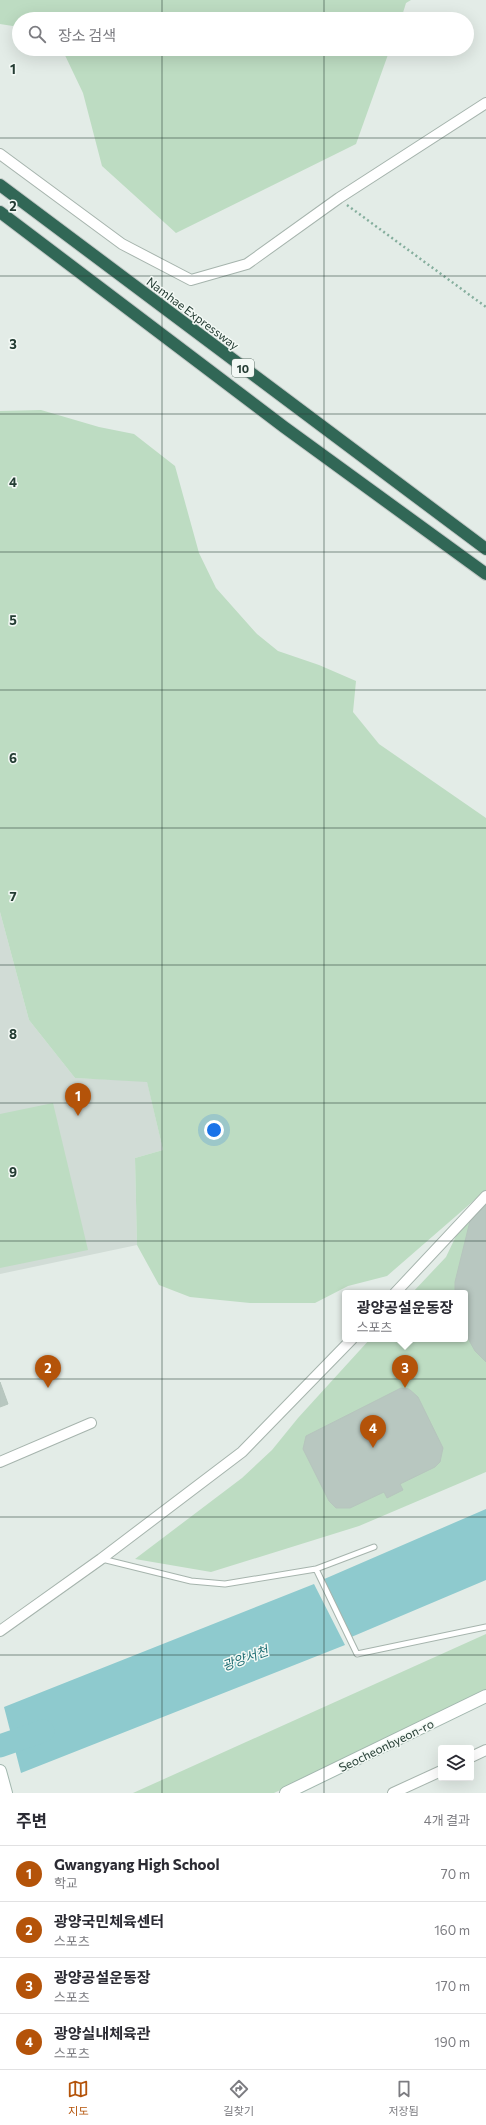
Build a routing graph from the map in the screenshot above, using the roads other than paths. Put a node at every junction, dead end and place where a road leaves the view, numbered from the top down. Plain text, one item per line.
1 (486, 102) edge
2 (0, 154) edge
3 (0, 185) edge
4 (0, 212) edge
5 (486, 549) edge
6 (486, 574) edge
7 (486, 1196) edge
8 (398, 1290) edge
9 (349, 1342) edge
10 (91, 1423) dead end
11 (0, 1462) edge
12 (374, 1547) dead end
13 (101, 1559) junction
14 (316, 1568) junction
15 (486, 1627) edge
16 (0, 1631) edge
17 (486, 1696) edge
18 (486, 1750) edge
19 (474, 1756) edge
20 (0, 1771) edge
21 (438, 1772) edge
22 (399, 1792) edge
23 (6, 1793) edge
24 (286, 1793) edge

1 - 2 street
3 - 5 highway, Namhae Expressway / 10
4 - 6 highway, 10
7 - 8 street
9 - 13 street
10 - 11 street
12 - 14 lane
13 - 14 lane
13 - 16 street
14 - 15 lane
17 - 24 street, Seocheonbyeon-ro
18 - 19 street
20 - 23 street
21 - 22 street

